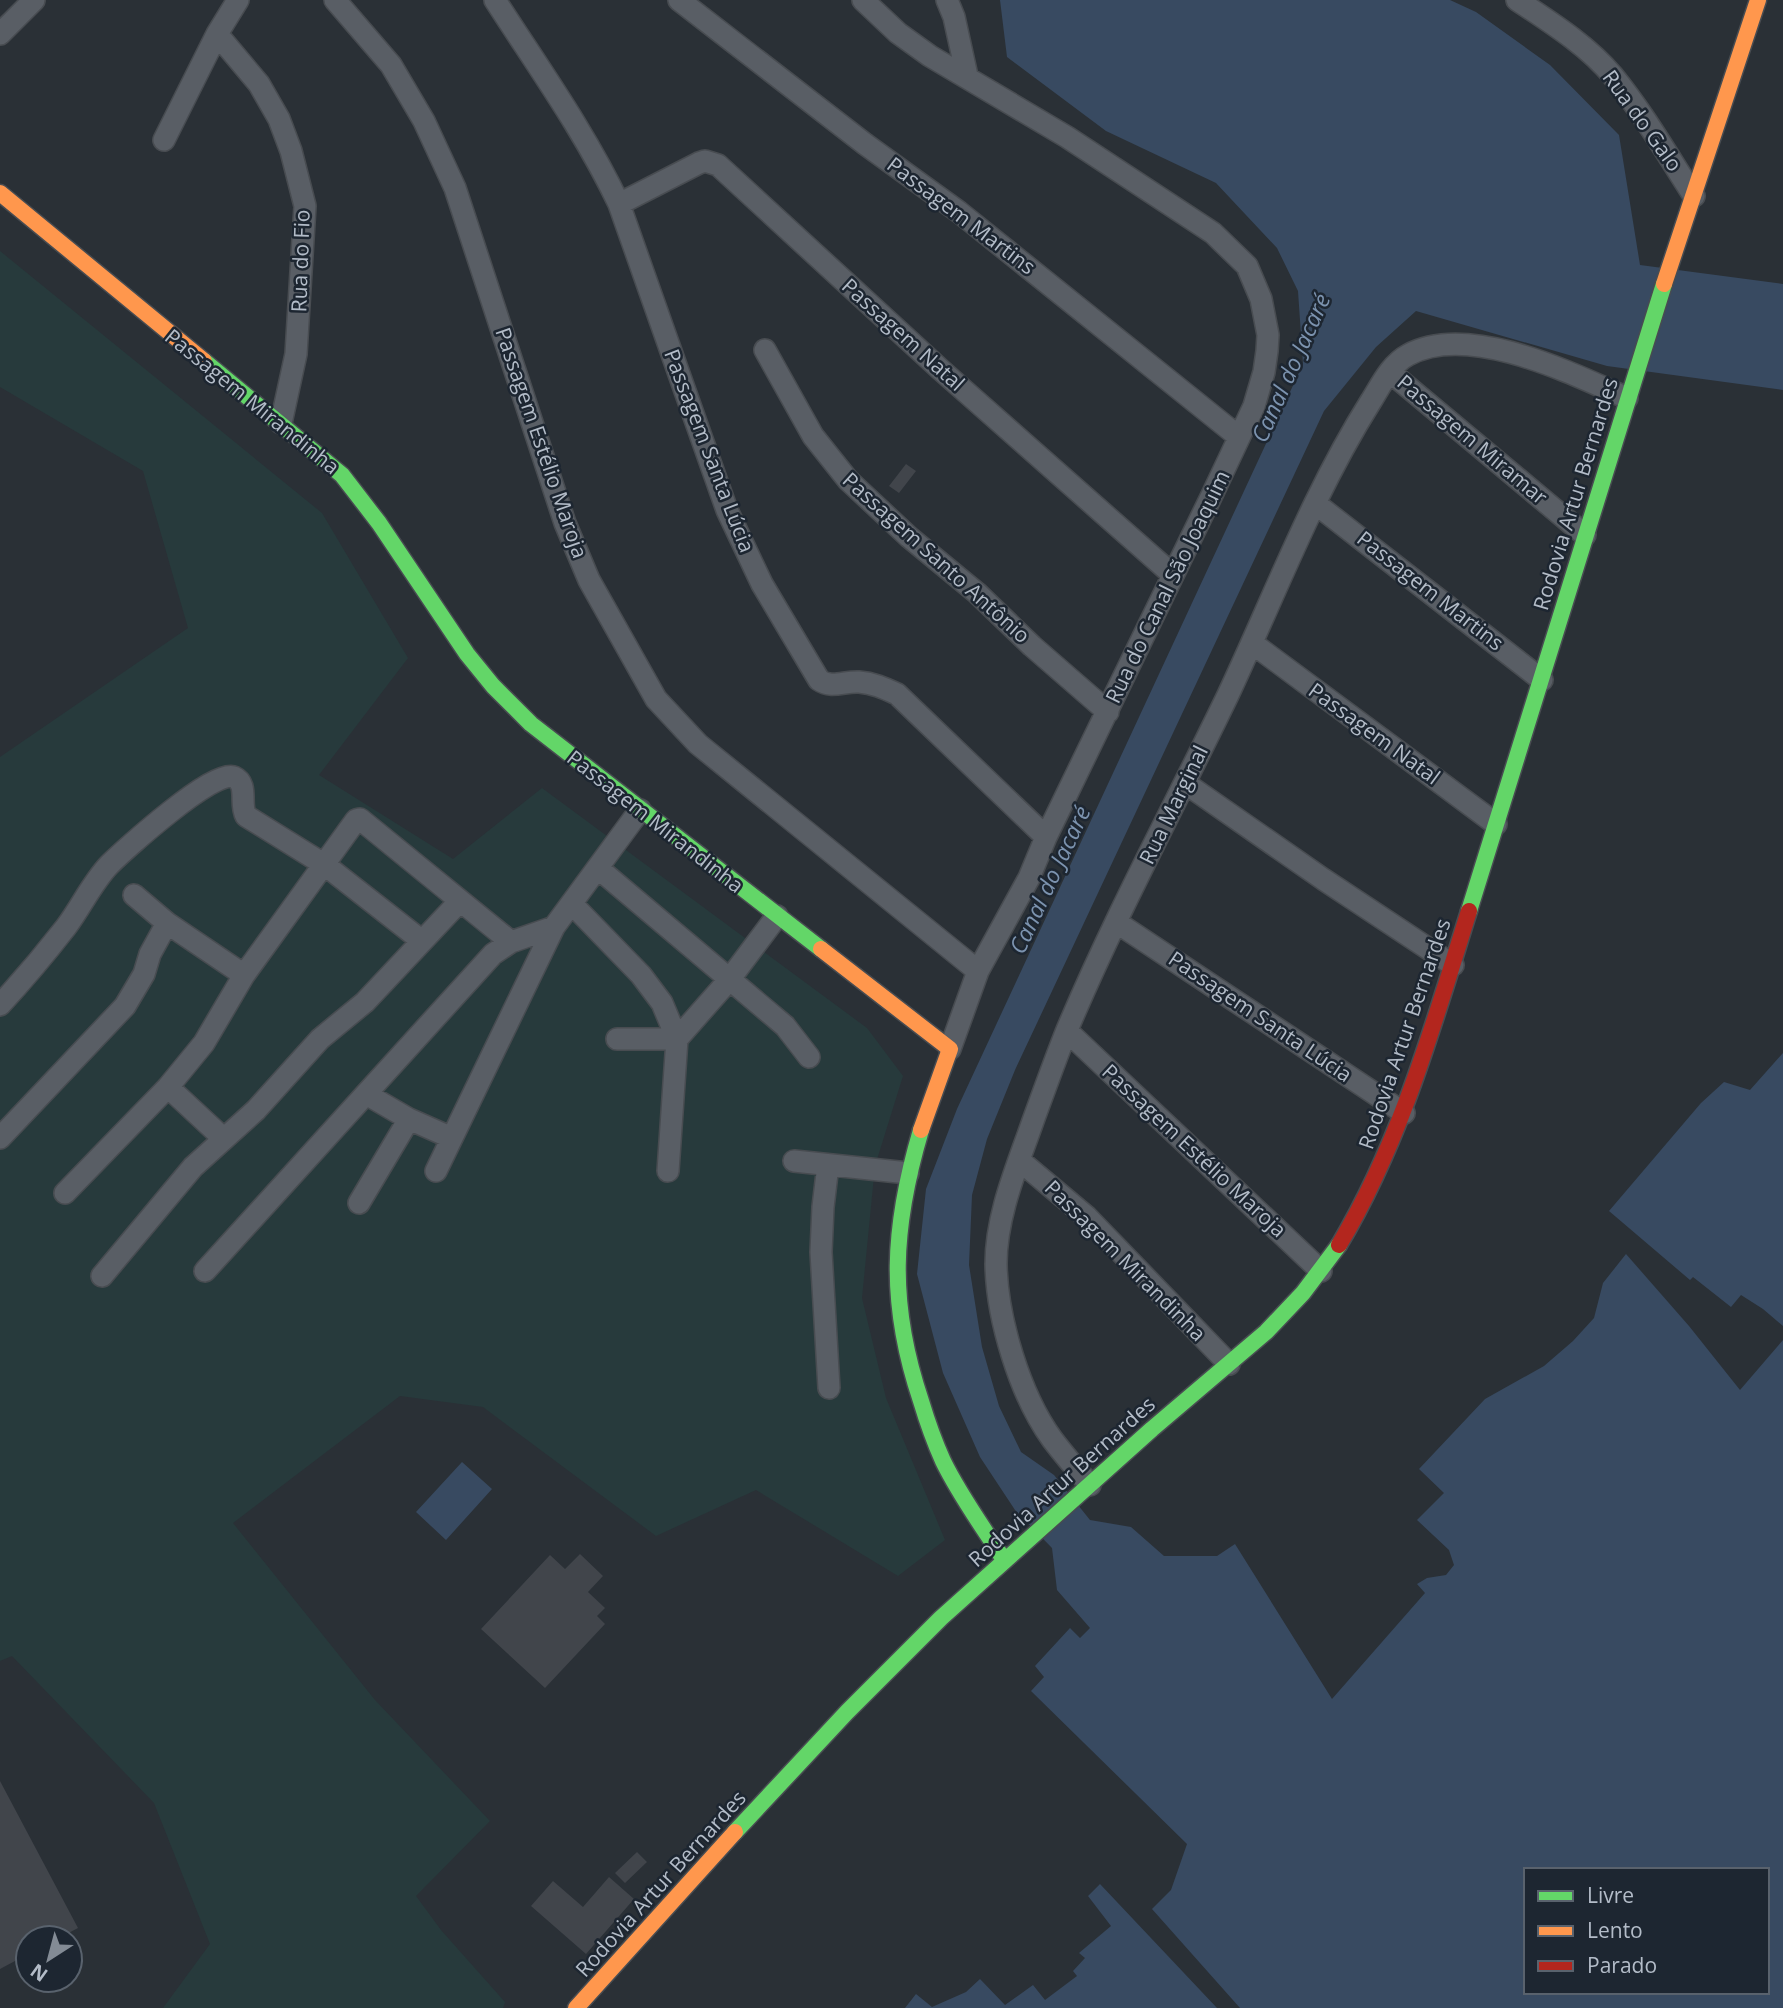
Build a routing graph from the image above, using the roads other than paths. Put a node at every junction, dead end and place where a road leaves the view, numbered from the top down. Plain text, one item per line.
1 (34, 0) edge
2 (238, 0) edge
3 (335, 0) edge
4 (495, 0) edge
5 (679, 0) edge
6 (863, 0) edge
7 (947, 0) edge
8 (1517, 0) edge
9 (1759, 0) edge
10 (0, 34) edge
11 (217, 34) junction
12 (967, 76) junction
13 (164, 140) dead end
14 (0, 193) edge
15 (1695, 196) junction
16 (619, 204) junction
17 (765, 349) dead end
18 (1390, 372) junction
19 (1630, 390) junction
20 (281, 424) junction
21 (1239, 437) junction
22 (1316, 504) junction
23 (1585, 536) junction
24 (1173, 575) junction
25 (1252, 643) junction
26 (1542, 680) junction
27 (1108, 712) junction
28 (1185, 783) junction
29 (640, 810) junction
30 (1496, 824) junction
31 (1046, 837) junction
32 (325, 865) junction
33 (599, 869) junction
34 (134, 895) dead end
35 (460, 901) junction
36 (572, 904) junction
37 (777, 916) junction
38 (1116, 922) junction
39 (167, 923) junction
40 (554, 928) junction
41 (422, 941) junction
42 (511, 942) junction
43 (1453, 965) junction
44 (978, 971) junction
45 (244, 975) junction
46 (729, 979) junction
47 (0, 1005) edge
48 (1067, 1031) junction
49 (677, 1038) junction
50 (617, 1039) dead end
51 (950, 1049) junction
52 (810, 1057) dead end
53 (168, 1087) junction
54 (366, 1094) junction
55 (1404, 1113) junction
56 (409, 1119) junction
57 (0, 1138) edge
58 (452, 1138) junction
59 (223, 1139) junction
60 (1019, 1160) junction
61 (794, 1161) dead end
62 (828, 1165) junction
63 (436, 1171) dead end
64 (667, 1171) dead end
65 (908, 1173) junction
66 (65, 1192) dead end
67 (359, 1203) dead end
68 (205, 1270) dead end
69 (1321, 1271) junction
70 (102, 1276) dead end
71 (1229, 1364) junction
72 (830, 1388) dead end
73 (1086, 1489) junction
74 (1004, 1560) junction
75 (576, 2008) edge

1 - 10 street
2 - 11 street
3 - 44 street, Passagem Estélio Maroja
4 - 16 street, Passagem Santa Lúcia
5 - 21 street, Passagem Martins
6 - 12 street
7 - 12 street
8 - 15 street, Rua do Galo
9 - 15 main road, Rodovia Artur Bernardes
11 - 13 street
11 - 20 street, Rua do Fio
12 - 21 street, Rua do Canal São Joaquim
14 - 20 main road, Passagem Mirandinha
15 - 19 main road, Rodovia Artur Bernardes
16 - 24 street, Passagem Natal
16 - 31 street, Passagem Santa Lúcia
17 - 27 street, Passagem Santo Antônio
18 - 19 street, Rua Marginal
18 - 22 street, Rua Marginal
18 - 23 street, Passagem Miramar
19 - 23 main road, Rodovia Artur Bernardes
20 - 29 main road, Passagem Mirandinha
21 - 24 street, Rua do Canal São Joaquim
22 - 25 street, Rua Marginal
22 - 26 street, Passagem Martins
23 - 26 main road, Rodovia Artur Bernardes
24 - 27 street, Rua do Canal São Joaquim
25 - 28 street, Rua Marginal
25 - 30 street, Passagem Natal
26 - 30 main road, Rodovia Artur Bernardes
27 - 31 street, Rua do Canal São Joaquim
28 - 38 street, Rua Marginal
28 - 43 street
29 - 33 street
29 - 37 main road, Passagem Mirandinha
30 - 43 main road, Rodovia Artur Bernardes
31 - 44 street, Rua do Canal São Joaquim
32 - 35 street
32 - 41 street
32 - 45 street
32 - 47 street
33 - 36 street
33 - 46 street
34 - 39 street
35 - 41 street
35 - 42 street
36 - 40 street
36 - 49 street
37 - 46 street
37 - 51 main road, Passagem Mirandinha
38 - 48 street, Rua Marginal
38 - 55 street, Passagem Santa Lúcia
39 - 45 street
39 - 57 street
40 - 42 street
40 - 58 street
41 - 59 street
42 - 54 street
43 - 55 main road, Rodovia Artur Bernardes
44 - 51 street, Rua do Canal São Joaquim
45 - 53 street
46 - 49 street
46 - 52 street
48 - 60 street, Rua Marginal
48 - 69 street, Passagem Estélio Maroja
49 - 50 street
49 - 64 street
51 - 65 main road
53 - 59 street
53 - 66 street
54 - 56 street
54 - 68 street
55 - 69 main road, Rodovia Artur Bernardes
56 - 58 street
56 - 67 street
58 - 63 street
59 - 70 street
60 - 71 street, Passagem Mirandinha
60 - 73 street, Rua Marginal
61 - 62 street
62 - 65 street
62 - 72 street
65 - 74 main road
69 - 71 main road, Rodovia Artur Bernardes
71 - 73 main road, Rodovia Artur Bernardes
73 - 74 main road, Rodovia Artur Bernardes
74 - 75 main road, Rodovia Artur Bernardes

